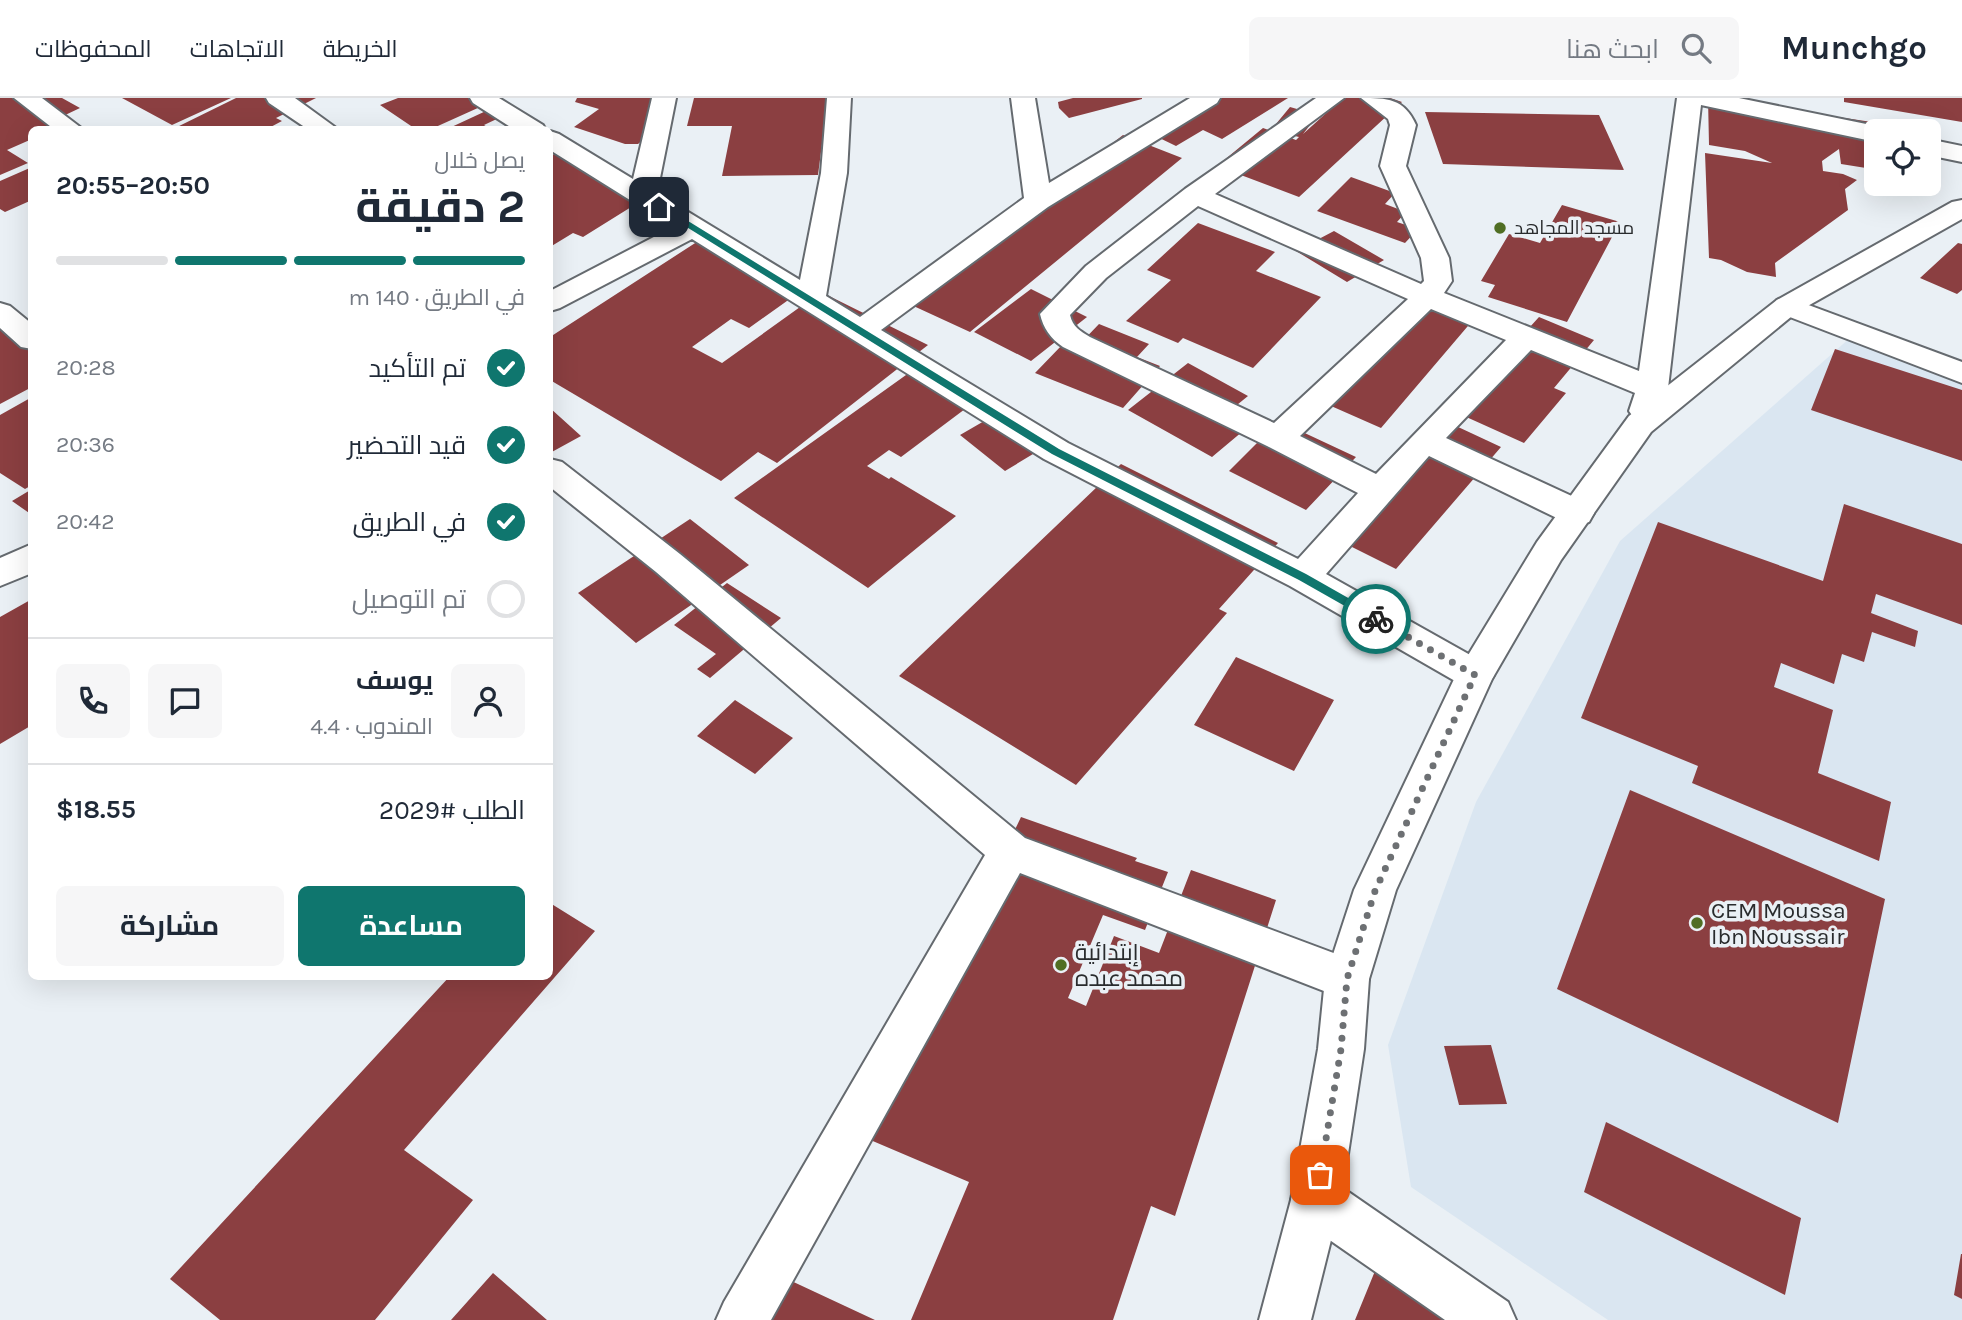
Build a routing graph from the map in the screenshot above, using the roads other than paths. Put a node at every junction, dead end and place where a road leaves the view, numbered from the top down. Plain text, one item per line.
1 (26, 98) edge
2 (278, 98) edge
3 (482, 98) edge
4 (664, 98) edge
5 (839, 98) edge
6 (1023, 98) edge
7 (1209, 98) edge
8 (1332, 98) edge
9 (1373, 98) edge
10 (1689, 98) edge
11 (1703, 98) edge
12 (1822, 109) edge
13 (66, 126) edge
14 (321, 126) edge
15 (528, 126) edge
16 (1864, 128) edge
17 (553, 141) edge
18 (1941, 150) edge
19 (1962, 155) edge
20 (1195, 195) junction
21 (643, 196) junction
22 (1038, 201) junction
23 (1962, 208) edge
24 (692, 228) junction
25 (553, 274) edge
26 (576, 289) junction
27 (1427, 297) junction
28 (553, 300) edge
29 (811, 301) junction
30 (1787, 306) junction
31 (0, 312) edge
32 (861, 330) junction
33 (28, 336) edge
34 (1526, 338) junction
35 (1962, 373) edge
36 (1646, 406) junction
37 (1278, 438) junction
38 (1424, 442) junction
39 (553, 472) edge
40 (1381, 491) junction
41 (1577, 513) junction
42 (1303, 577) junction
43 (1475, 675) junction
44 (1010, 851) junction
45 (1347, 979) junction
46 (1316, 1200) junction
47 (742, 1320) edge
48 (1285, 1320) edge
49 (1490, 1320) edge

1 - 13 street
2 - 14 street
3 - 15 street
4 - 21 street
5 - 29 street
6 - 22 street
7 - 22 street
8 - 20 street
9 - 27 street
10 - 36 street
11 - 12 street
12 - 16 street
17 - 21 street
18 - 19 street
20 - 27 street
20 - 37 street
21 - 24 street
22 - 32 street
23 - 30 street
24 - 26 street
24 - 29 street
25 - 26 street
26 - 28 street
27 - 34 street
27 - 37 street
29 - 32 street
30 - 35 street
30 - 36 street
31 - 33 street
32 - 42 street
34 - 36 street
34 - 38 street
36 - 41 street
37 - 40 street
38 - 40 street
38 - 41 street
39 - 44 street
40 - 42 street
41 - 43 street
42 - 43 street
43 - 45 street
44 - 45 street
44 - 47 street
45 - 46 street
46 - 48 street
46 - 49 street

